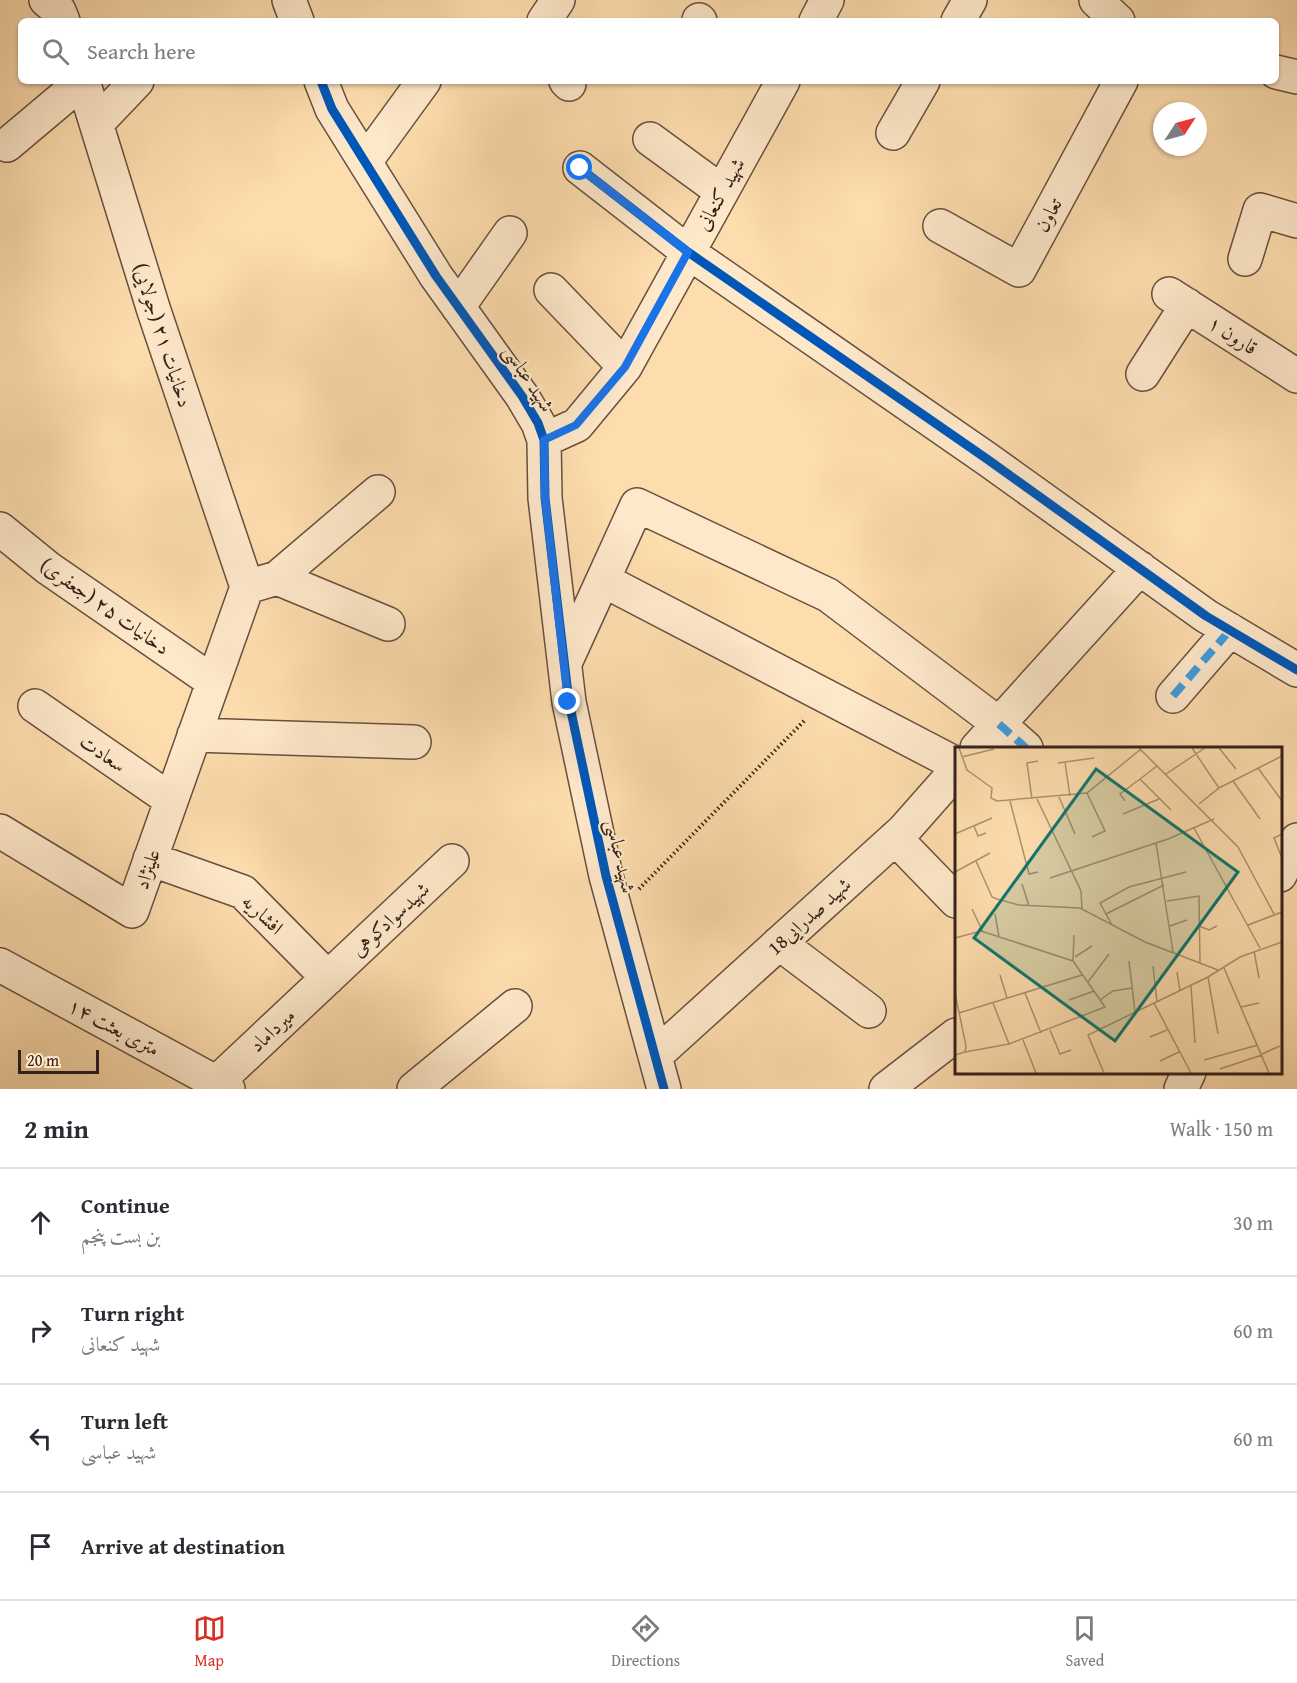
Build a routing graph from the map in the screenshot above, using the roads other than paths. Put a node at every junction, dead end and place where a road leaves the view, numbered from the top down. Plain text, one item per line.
1 (46, 0) edge
2 (75, 0) edge
3 (289, 0) edge
4 (558, 0) edge
5 (827, 0) edge
6 (970, 0) edge
7 (1096, 0) edge
8 (62, 18) edge
9 (65, 18) edge
10 (296, 18) edge
11 (546, 18) edge
12 (818, 18) edge
13 (960, 18) edge
14 (1115, 18) edge
15 (1279, 73) edge
16 (1297, 77) edge
17 (79, 84) edge
18 (84, 84) edge
19 (134, 84) edge
20 (322, 84) edge
21 (422, 84) edge
22 (781, 84) edge
23 (921, 84) edge
24 (1119, 84) edge
25 (97, 123) junction
26 (893, 133) dead end
27 (650, 139) dead end
28 (7, 145) dead end
29 (365, 162) junction
30 (580, 168) dead end
31 (721, 191) junction
32 (1297, 221) edge
33 (940, 226) dead end
34 (510, 233) dead end
35 (688, 252) junction
36 (1245, 260) dead end
37 (551, 290) dead end
38 (458, 307) junction
39 (625, 367) junction
40 (1143, 374) dead end
41 (1297, 376) edge
42 (544, 440) junction
43 (378, 492) dead end
44 (0, 529) edge
45 (1140, 568) junction
46 (603, 579) junction
47 (262, 583) junction
48 (388, 624) dead end
49 (1230, 630) junction
50 (565, 665) junction
51 (1297, 670) edge
52 (212, 681) junction
53 (1173, 696) dead end
54 (35, 706) dead end
55 (999, 724) junction
56 (194, 735) junction
57 (414, 742) dead end
58 (978, 747) edge
59 (1025, 747) edge
60 (955, 763) edge
61 (955, 773) edge
62 (171, 800) junction
63 (0, 831) edge
64 (895, 838) junction
65 (1297, 840) edge
66 (150, 859) junction
67 (452, 861) dead end
68 (1282, 873) edge
69 (955, 899) edge
70 (779, 943) junction
71 (0, 965) edge
72 (328, 978) junction
73 (514, 1006) dead end
74 (869, 1011) dead end
75 (955, 1037) edge
76 (656, 1055) junction
77 (1188, 1074) edge
78 (222, 1086) edge
79 (414, 1089) edge
80 (664, 1089) edge
81 (886, 1089) edge
82 (1181, 1089) edge

1 - 8 street
2 - 9 street
3 - 10 street
4 - 11 street
5 - 12 street
6 - 13 street
7 - 14 street
15 - 16 street
17 - 28 street
18 - 25 street, دخانیات ۲۱ (جولایی)
19 - 25 street
20 - 29 street, شهید عباسی
21 - 29 street
22 - 31 street, شهید کنعانی
23 - 26 street
24 - 33 street, تعاون
25 - 47 street, دخانیات ۲۱ (جولایی)
27 - 31 street
29 - 38 street, شهید عباسی
30 - 35 street
31 - 35 street, شهید کنعانی
32 - 36 street
34 - 38 street
35 - 39 street, شهید کنعانی
35 - 45 street
37 - 39 street
38 - 42 street, شهید عباسی
39 - 42 street, شهید کنعانی
40 - 41 street, قارون ۱
42 - 50 street, شهید عباسی
43 - 47 street
44 - 52 street, دخانیات ۲۵ (جعفری)
45 - 49 street
45 - 55 street
46 - 50 street
46 - 55 street
46 - 60 street
47 - 48 street
47 - 52 street, علینژاد
49 - 51 street
49 - 53 street
50 - 76 street, شهید عباسی
52 - 56 street, علینژاد
54 - 62 street, سعادت
55 - 58 street
55 - 59 street
56 - 57 street
56 - 62 street, علینژاد
61 - 64 street, شهید صدرایی18
62 - 66 street, علینژاد
63 - 66 street, علینژاد
64 - 69 street
64 - 70 street, شهید صدرایی18
65 - 68 street
66 - 72 street, افشاریه
67 - 72 street, شهیدسوادکوهی
70 - 74 street
70 - 76 street, شهید صدرایی18
71 - 78 street, ۱۴ متری بعثت
72 - 78 street, میرداماد
73 - 79 street
75 - 81 street
76 - 80 street, شهید عباسی
77 - 82 street

